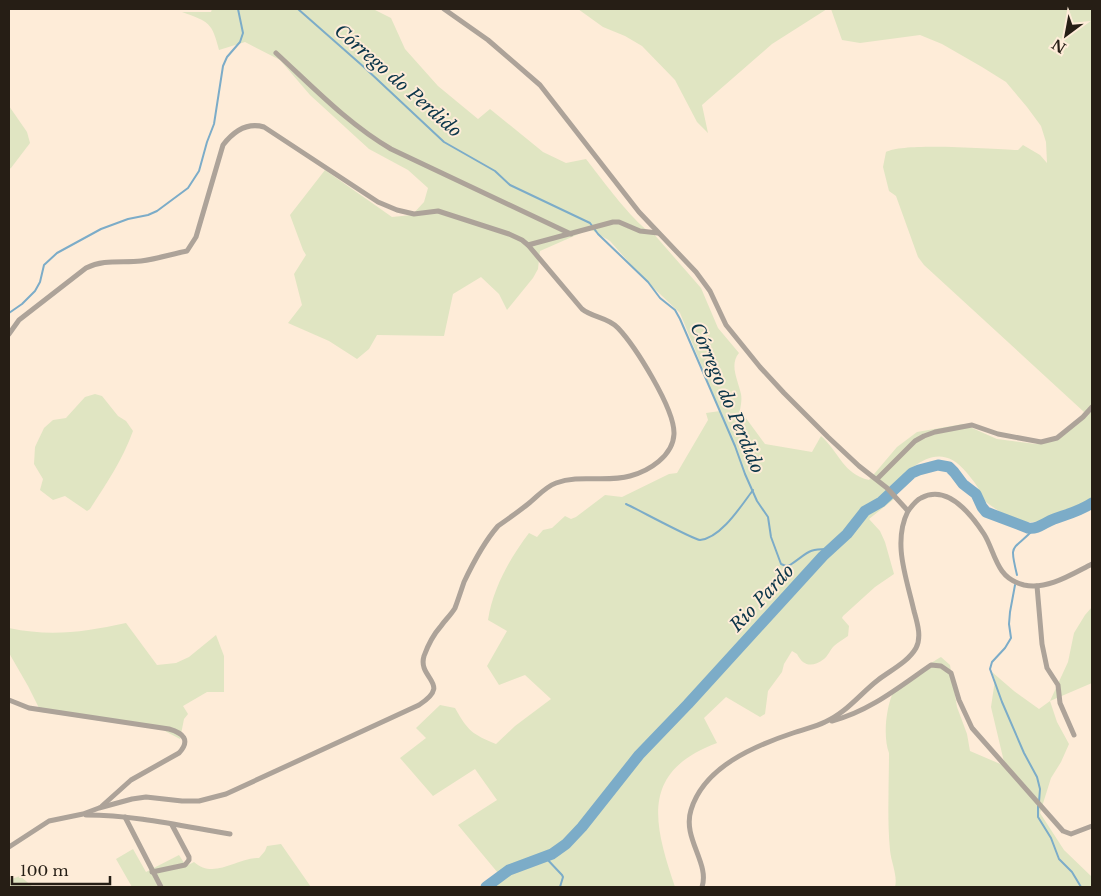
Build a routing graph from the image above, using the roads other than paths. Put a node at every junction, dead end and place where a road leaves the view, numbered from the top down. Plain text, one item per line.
1 (444, 9) edge
2 (276, 53) dead end
3 (658, 233) junction
4 (572, 234) junction
5 (528, 245) junction
6 (9, 334) edge
7 (1092, 408) edge
8 (878, 479) junction
9 (908, 511) junction
10 (1092, 564) edge
11 (1037, 586) junction
12 (9, 700) edge
13 (824, 723) junction
14 (1074, 735) dead end
15 (99, 808) junction
16 (83, 814) junction
17 (124, 817) junction
18 (172, 825) junction
19 (1092, 826) edge
20 (230, 834) dead end
21 (9, 847) edge
22 (152, 872) junction
23 (161, 887) edge
24 (702, 887) edge

1 - 3 street
2 - 4 street
3 - 4 street
3 - 8 street
4 - 5 street
5 - 6 street
5 - 15 street
7 - 8 street
8 - 9 street
9 - 11 street
9 - 13 street
10 - 11 street
11 - 14 street
12 - 15 street
13 - 19 street
13 - 24 street
15 - 16 street
16 - 17 street
16 - 21 street
17 - 18 street
17 - 22 street
18 - 20 street
18 - 22 street
22 - 23 street

